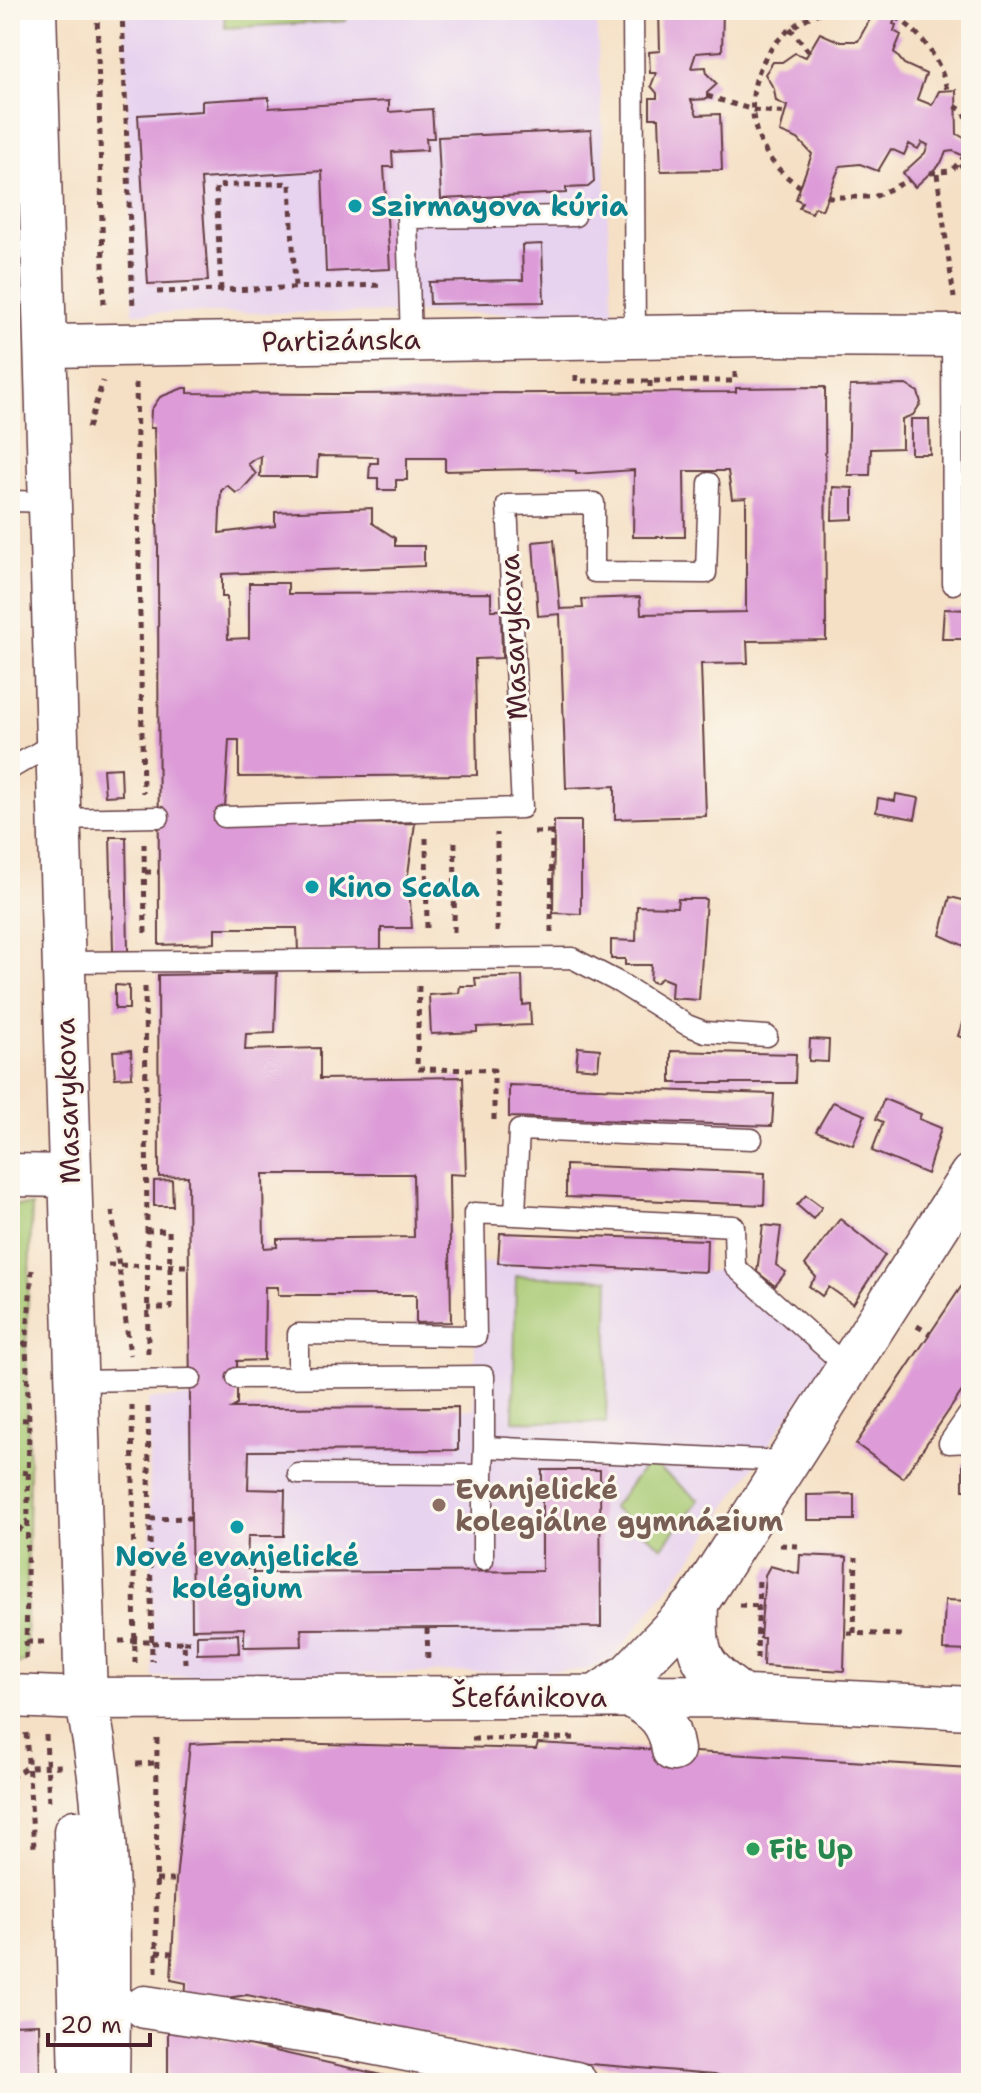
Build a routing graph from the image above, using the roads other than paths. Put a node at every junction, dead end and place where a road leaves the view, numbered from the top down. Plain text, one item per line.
1 (35, 10) edge
2 (633, 10) edge
3 (24, 95) edge
4 (575, 216) dead end
5 (960, 327) edge
6 (635, 336) junction
7 (411, 339) junction
8 (47, 346) junction
9 (709, 483) dead end
10 (10, 501) edge
11 (52, 502) junction
12 (953, 584) dead end
13 (58, 741) junction
14 (10, 769) edge
15 (151, 817) road end
16 (224, 817) dead end
17 (59, 819) junction
18 (63, 962) junction
19 (767, 1036) dead end
20 (752, 1139) dead end
21 (10, 1175) edge
22 (971, 1175) edge
23 (69, 1176) junction
24 (515, 1214) junction
25 (849, 1369) junction
26 (298, 1377) junction
27 (237, 1378) dead end
28 (191, 1379) dead end
29 (76, 1381) junction
30 (971, 1411) edge
31 (971, 1442) edge
32 (494, 1447) junction
33 (786, 1461) junction
34 (298, 1474) dead end
35 (483, 1475) junction
36 (483, 1560) dead end
37 (697, 1603) junction
38 (743, 1688) junction
39 (18, 1697) edge
40 (613, 1697) junction
41 (86, 1699) junction
42 (800, 1702) junction
43 (971, 1708) edge
44 (971, 1732) edge
45 (145, 2007) road end
46 (81, 2083) edge
47 (108, 2083) edge
48 (576, 2083) edge

1 - 3 street, Masarykova
2 - 6 lane
3 - 8 street, Masarykova
4 - 7 lane
5 - 6 street, Partizánska
5 - 12 lane
6 - 7 street, Partizánska
7 - 8 street, Partizánska
8 - 11 street, Masarykova
9 - 16 lane, Masarykova
10 - 11 lane
11 - 13 street, Masarykova
13 - 14 lane
13 - 17 street, Masarykova
15 - 17 lane
17 - 18 street, Masarykova
18 - 19 lane
18 - 23 street, Masarykova
20 - 24 lane
21 - 23 street
22 - 25 street
23 - 29 street, Masarykova
24 - 25 lane
24 - 26 lane
25 - 33 street
26 - 27 lane
26 - 32 lane
28 - 29 lane
29 - 41 street, Masarykova
30 - 31 lane
32 - 33 lane
32 - 35 lane
33 - 37 street
34 - 35 lane
35 - 36 lane
37 - 38 street
37 - 40 street
38 - 40 street, Štefánikova
38 - 40 street
38 - 42 street, Štefánikova
39 - 41 street, Štefánikova
40 - 41 street, Štefánikova
41 - 46 street
41 - 47 street
42 - 43 street, Štefánikova
42 - 44 street
45 - 48 street

